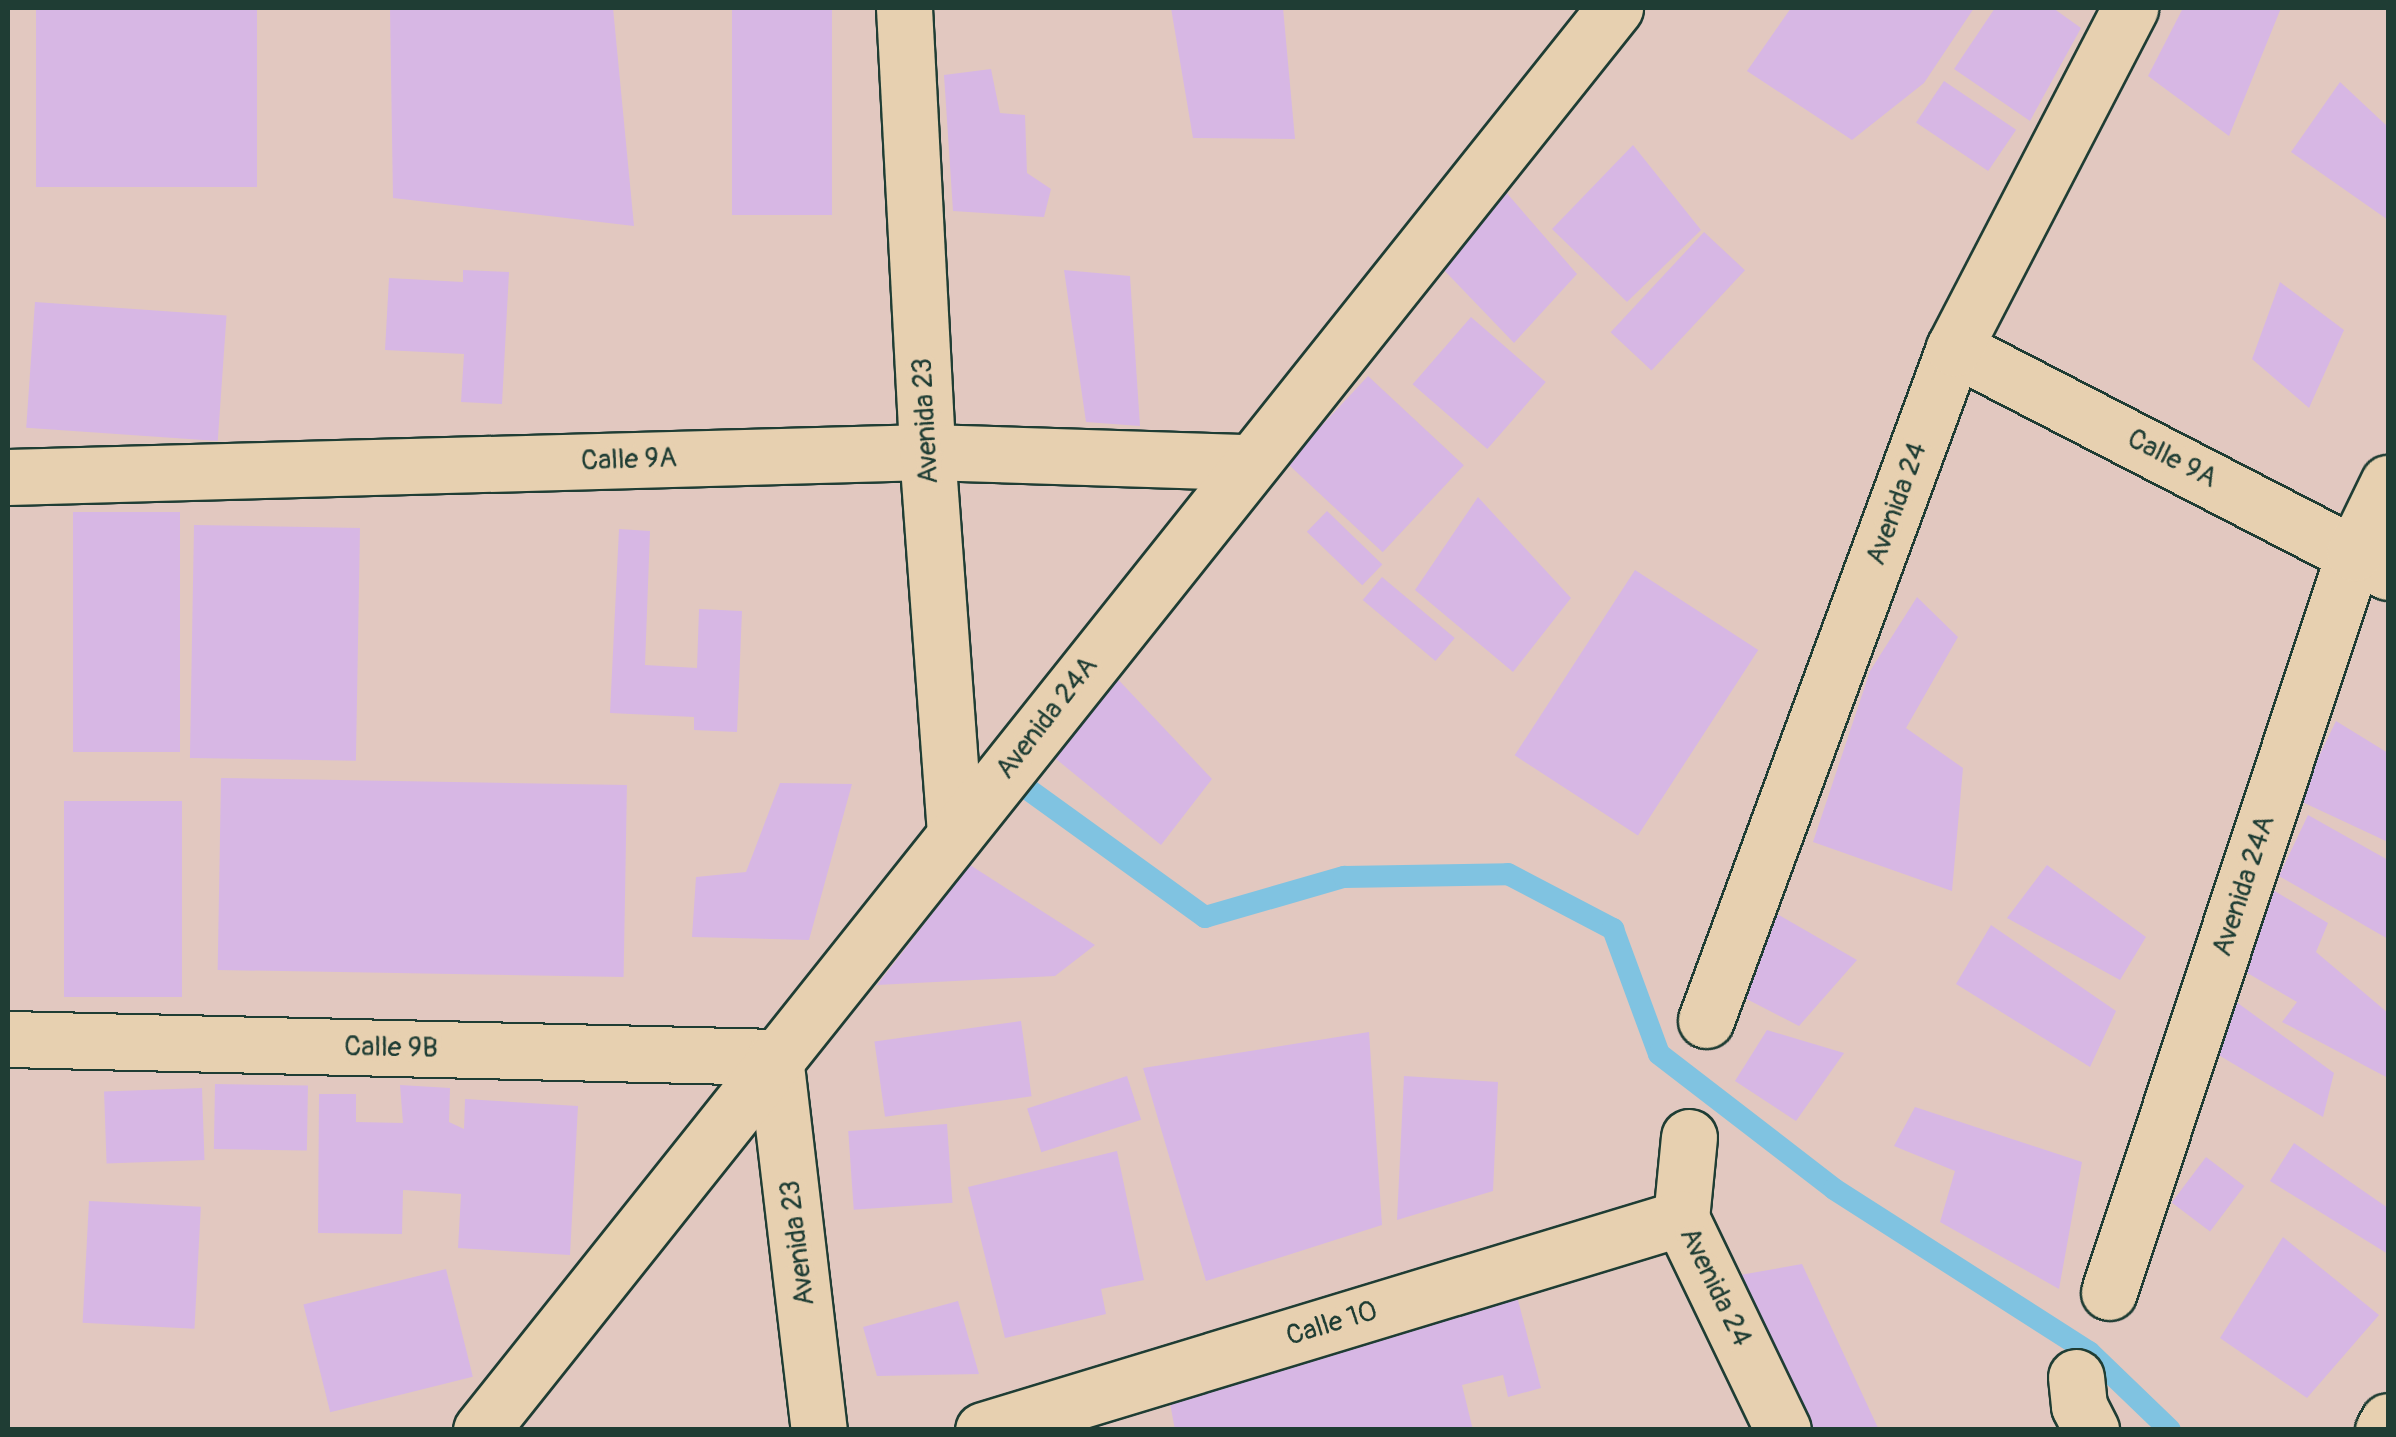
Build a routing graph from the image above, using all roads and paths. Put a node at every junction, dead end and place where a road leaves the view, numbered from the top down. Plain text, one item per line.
1 (904, 8) edge
2 (1616, 8) edge
3 (2130, 8) edge
4 (1954, 348) junction
5 (927, 452) junction
6 (1250, 462) junction
7 (8, 476) edge
8 (2388, 483) edge
9 (2371, 562) edge
10 (955, 834) junction
11 (1706, 1020) dead end
12 (8, 1040) edge
13 (775, 1057) junction
14 (1689, 1138) dead end
15 (1681, 1218) junction
16 (2109, 1292) dead end
17 (2076, 1378) dead end
18 (2388, 1421) edge
19 (482, 1430) edge
20 (820, 1430) edge
21 (982, 1430) edge
22 (1784, 1430) edge
23 (2090, 1430) edge
24 (2383, 1430) edge

1 - 5 street, Avenida 23
2 - 6 street, Avenida 24A
3 - 4 street, Avenida 24
4 - 9 street, Calle 9A
4 - 11 street, Avenida 24
5 - 6 street, Calle 9A
5 - 7 street, Calle 9A
5 - 10 street, Avenida 23
6 - 10 street, Avenida 24A
8 - 9 street, Avenida 24A
9 - 16 street, Avenida 24A
10 - 13 street, Avenida 24A
12 - 13 street, Calle 9B
13 - 19 street, Avenida 24A
13 - 20 street, Avenida 23
14 - 15 street, Avenida 24
15 - 21 street, Calle 10
15 - 22 street, Avenida 24
17 - 23 street
18 - 24 street

